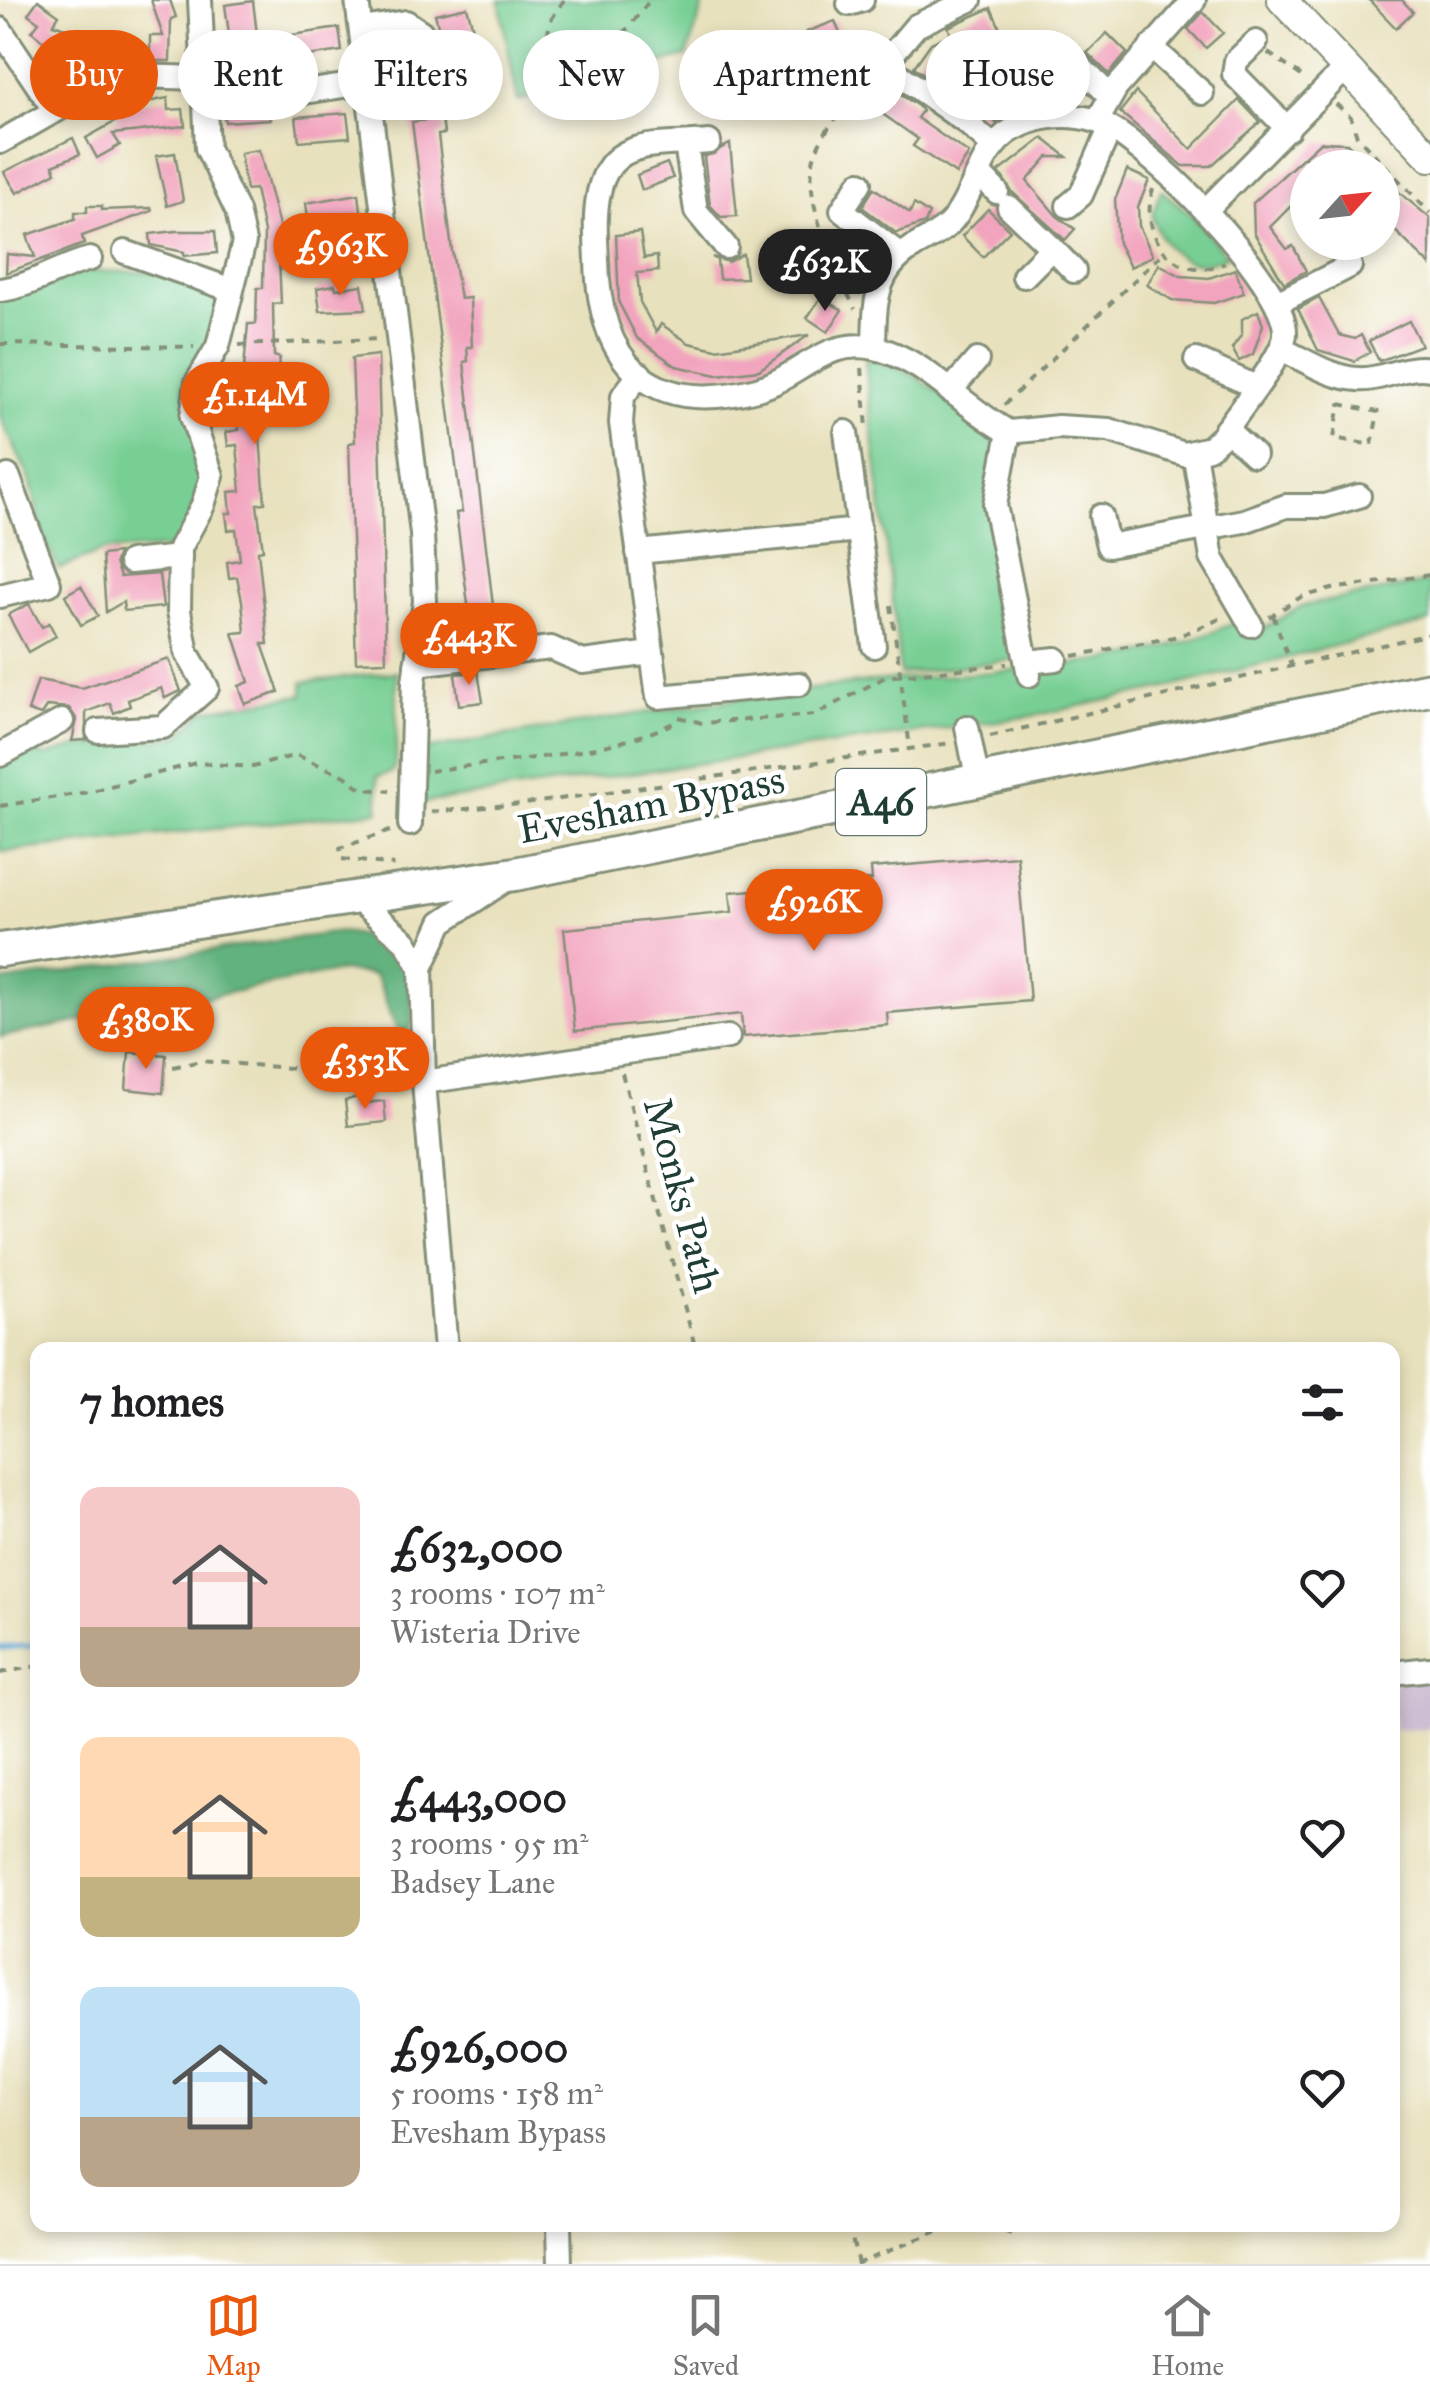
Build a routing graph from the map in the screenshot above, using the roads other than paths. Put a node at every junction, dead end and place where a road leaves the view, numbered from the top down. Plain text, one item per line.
1 (200, 0) edge
2 (357, 0) edge
3 (970, 0) edge
4 (1194, 0) edge
5 (1282, 0) edge
6 (362, 29) joint
7 (0, 30) edge
8 (202, 30) edge
9 (418, 30) edge
10 (906, 38) edge
11 (1256, 42) road end
12 (1150, 47) junction
13 (1346, 68) junction
14 (30, 74) edge
15 (1090, 76) edge
16 (906, 79) edge
17 (1202, 93) dead end
18 (1110, 96) junction
19 (39, 120) edge
20 (206, 120) edge
21 (374, 120) edge
22 (1103, 125) junction
23 (1288, 129) junction
24 (0, 142) edge
25 (993, 146) junction
26 (1430, 157) edge
27 (978, 173) junction
28 (860, 183) dead end
29 (1068, 206) dead end
30 (1206, 210) junction
31 (389, 244) junction
32 (726, 247) dead end
33 (1052, 248) junction
34 (125, 252) dead end
35 (321, 254) dead end
36 (900, 256) junction
37 (90, 259) dead end
38 (1347, 260) edge
39 (1074, 270) dead end
40 (1024, 276) dead end
41 (230, 289) junction
42 (0, 290) edge
43 (1277, 303) junction
44 (874, 348) junction
45 (1281, 349) junction
46 (977, 360) dead end
47 (1196, 360) dead end
48 (1430, 370) edge
49 (640, 374) junction
50 (1254, 386) junction
51 (950, 391) junction
52 (999, 426) junction
53 (1226, 429) junction
54 (846, 432) dead end
55 (1194, 452) junction
56 (1254, 455) dead end
57 (8, 476) dead end
58 (1359, 496) dead end
59 (1100, 516) dead end
60 (1205, 525) junction
61 (859, 530) junction
62 (638, 552) junction
63 (180, 557) junction
64 (130, 562) dead end
65 (0, 596) edge
66 (1254, 616) road end
67 (874, 646) dead end
68 (652, 653) junction
69 (1056, 659) road end
70 (416, 664) junction
71 (798, 684) dead end
72 (1430, 689) edge
73 (62, 721) dead end
74 (98, 731) dead end
75 (968, 734) road end
76 (0, 755) edge
77 (978, 782) junction
78 (410, 801) road end
79 (515, 874) junction
80 (356, 898) junction
81 (0, 950) edge
82 (421, 968) junction
83 (728, 1037) dead end
84 (424, 1080) junction
85 (445, 1342) edge
86 (1430, 1669) edge
87 (1400, 1672) edge
88 (559, 2232) edge
89 (560, 2264) edge

1 - 8 street
2 - 6 street
3 - 10 street
4 - 12 street
5 - 13 main road
6 - 9 street
7 - 14 street
11 - 23 street
12 - 17 street
12 - 18 street
13 - 23 street
13 - 26 main road
15 - 18 street
16 - 25 street
18 - 22 street
19 - 24 street
20 - 41 street
21 - 31 street
22 - 25 street
22 - 29 street
22 - 30 street
23 - 30 street
25 - 27 street
27 - 33 street
27 - 36 street
28 - 36 street
30 - 43 street
31 - 35 street
31 - 70 street
32 - 49 street
33 - 39 street
33 - 40 street
34 - 41 street
36 - 44 street
37 - 42 street
38 - 43 street
41 - 63 street
43 - 45 street
44 - 49 street
44 - 51 street
45 - 48 street
45 - 50 street
46 - 51 street
47 - 50 street
49 - 62 street
50 - 53 street
51 - 52 street
52 - 55 street
52 - 69 street
53 - 55 street
53 - 56 street
54 - 61 street
55 - 60 street
57 - 65 street
58 - 60 street
59 - 60 street
60 - 66 street
61 - 62 street
61 - 67 street
62 - 68 street
63 - 64 street
63 - 74 street
68 - 70 street
68 - 71 street
70 - 78 street
72 - 77 highway, Evesham Bypass / A46
73 - 76 street
75 - 77 street
77 - 79 highway, Evesham Bypass / A46
79 - 80 highway, Evesham Bypass / A46
79 - 82 street
80 - 81 highway, Evesham Bypass / A46
80 - 82 street
82 - 84 street
83 - 84 street
84 - 85 street
86 - 87 street
88 - 89 street

